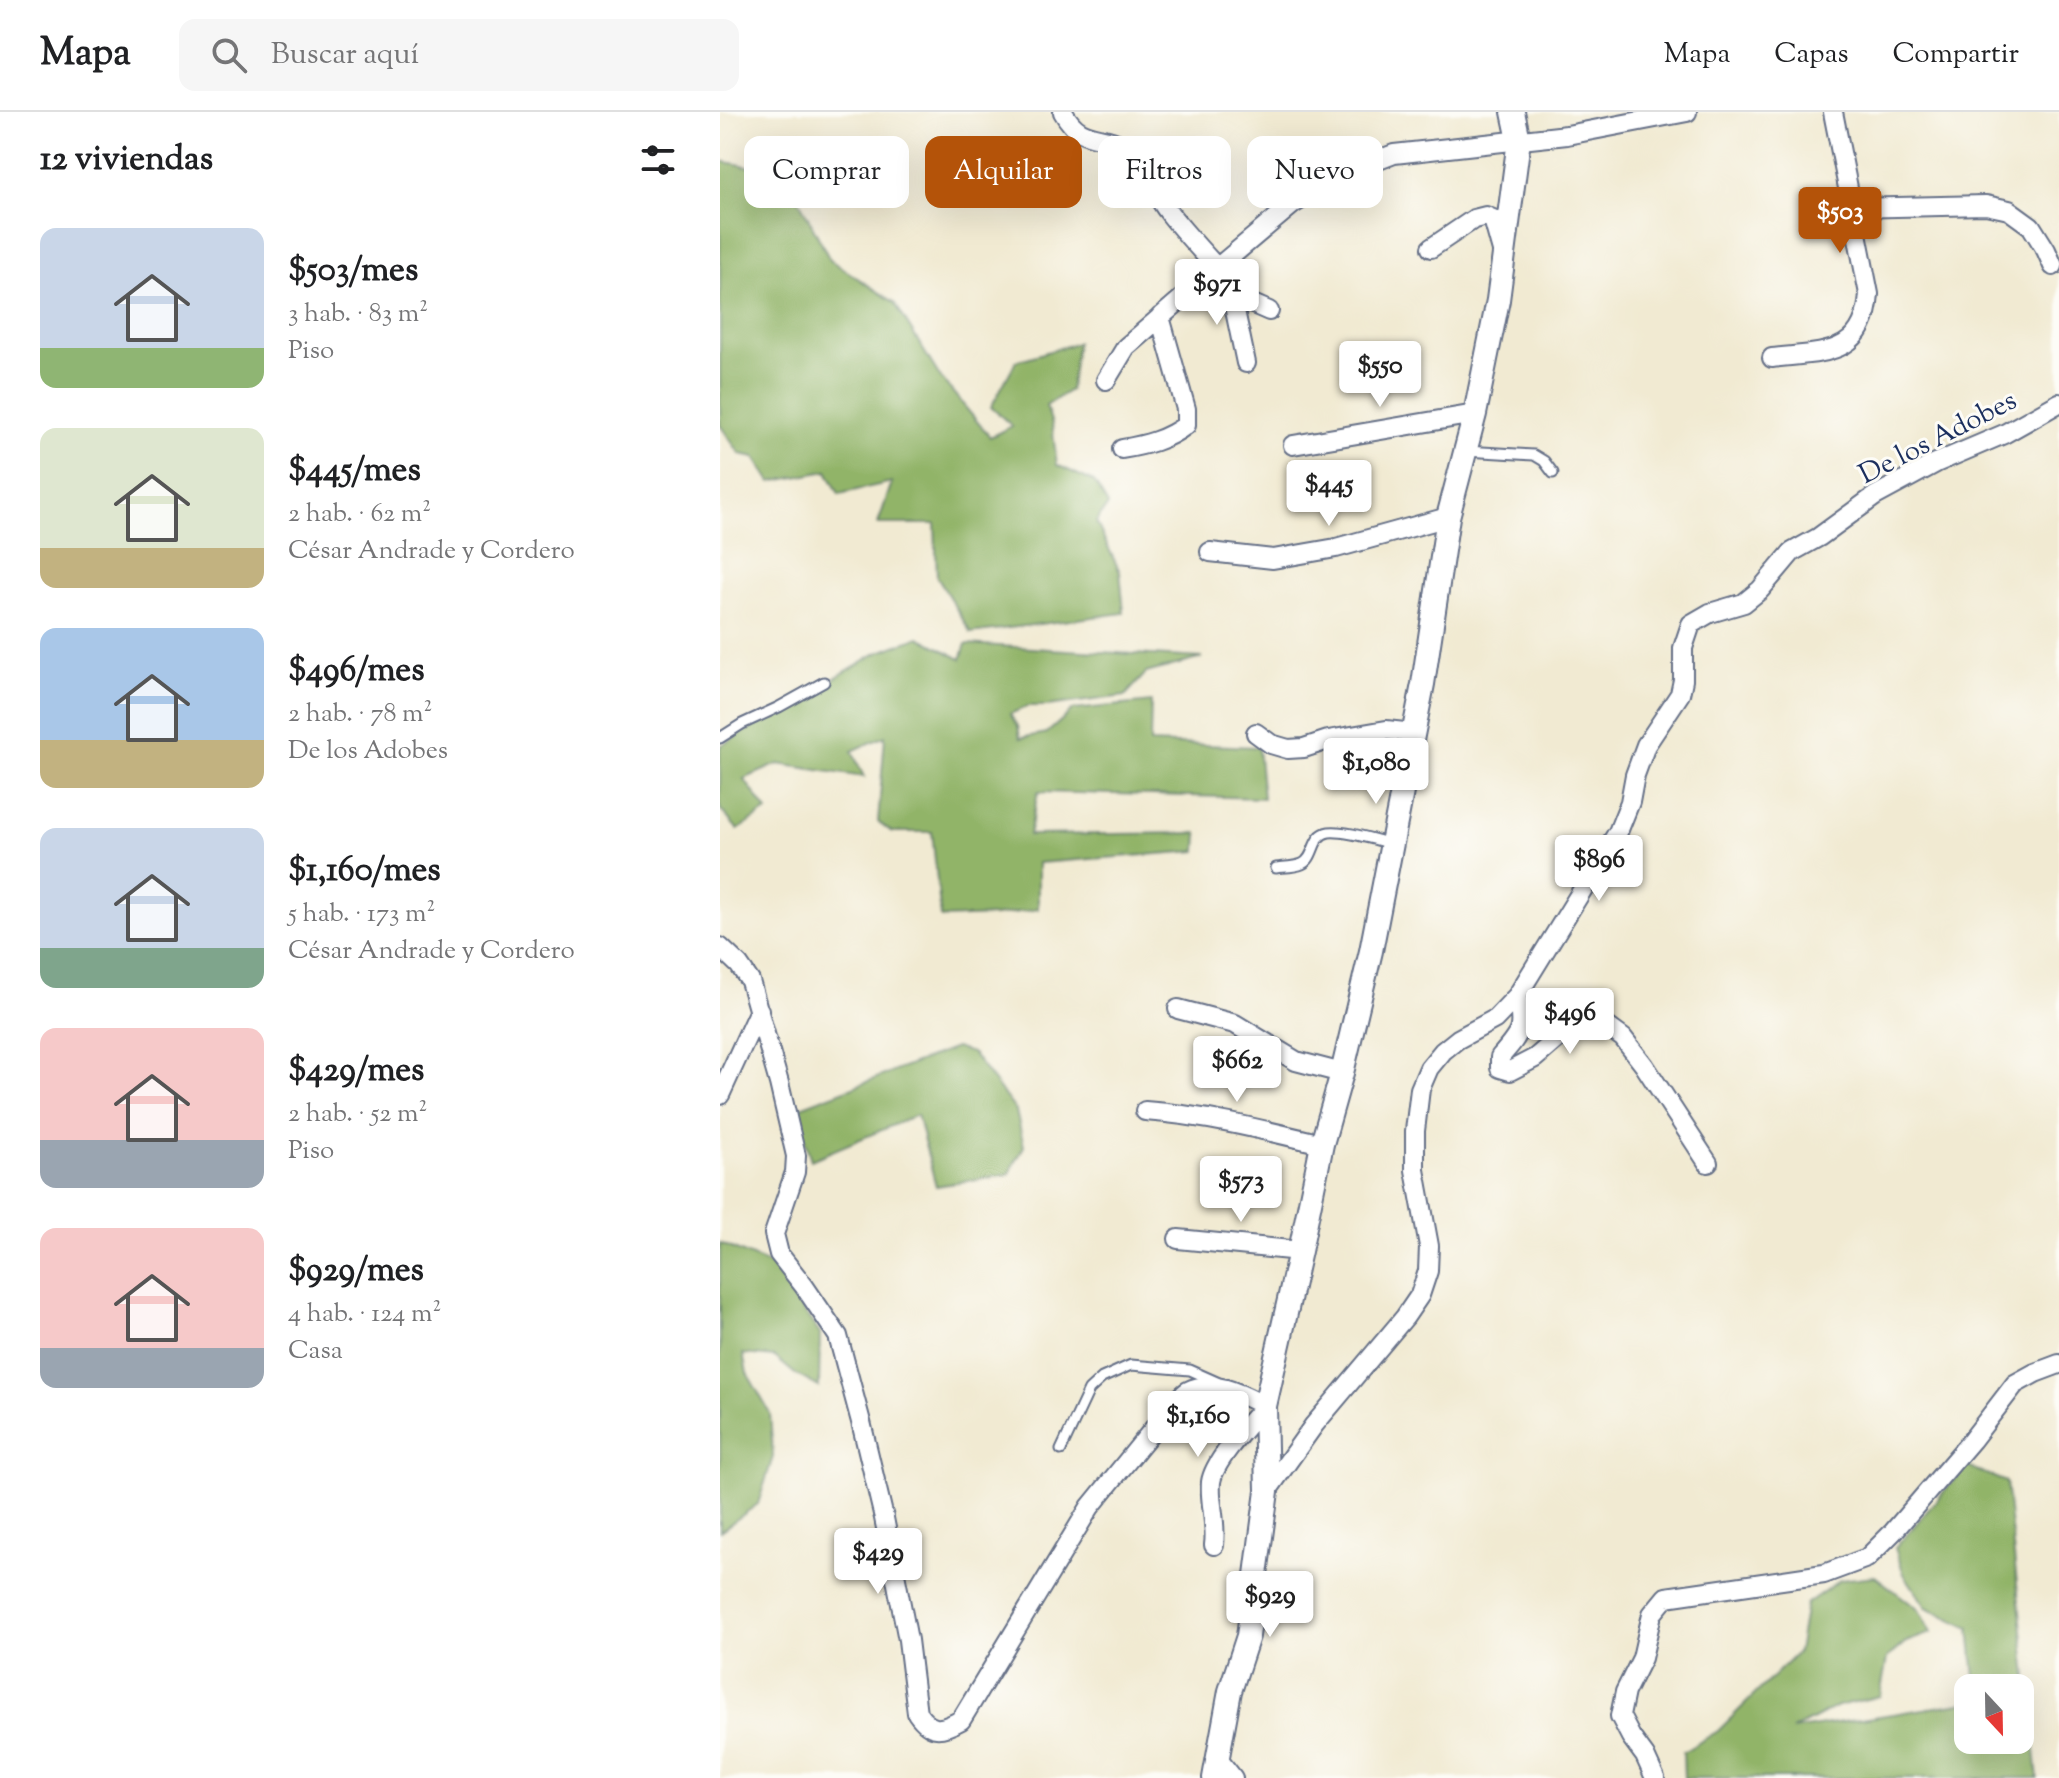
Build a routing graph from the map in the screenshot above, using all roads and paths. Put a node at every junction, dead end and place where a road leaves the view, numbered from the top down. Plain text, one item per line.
1 (1063, 112) edge
2 (1513, 112) edge
3 (1687, 112) edge
4 (1833, 112) edge
5 (1519, 140) junction
6 (1852, 208) junction
7 (1431, 248) dead end
8 (1503, 257) junction
9 (2053, 266) dead end
10 (1224, 270) junction
11 (1269, 311) dead end
12 (1160, 317) junction
13 (1772, 358) dead end
14 (1246, 363) dead end
15 (1106, 380) dead end
16 (2059, 403) edge
17 (1475, 414) junction
18 (1293, 445) dead end
19 (1122, 449) dead end
20 (1465, 451) junction
21 (1553, 473) dead end
22 (1448, 517) junction
23 (1210, 552) dead end
24 (824, 682) dead end
25 (1256, 733) dead end
26 (1414, 733) junction
27 (720, 738) edge
28 (1392, 844) junction
29 (1276, 868) dead end
30 (720, 947) edge
31 (1517, 996) junction
32 (1178, 1009) dead end
33 (759, 1010) junction
34 (1342, 1073) junction
35 (720, 1095) edge
36 (1145, 1111) dead end
37 (1322, 1144) junction
38 (1708, 1163) dead end
39 (1178, 1239) dead end
40 (1300, 1251) junction
41 (2059, 1364) edge
42 (1235, 1391) junction
43 (1265, 1406) junction
44 (1061, 1450) dead end
45 (1267, 1491) junction
46 (1214, 1545) dead end
47 (1216, 1768) edge
48 (1233, 1778) edge
49 (1655, 1778) edge

1 - 10 street
2 - 5 street
3 - 5 street
4 - 6 street
5 - 8 street
5 - 10 street
6 - 9 street
6 - 13 street
7 - 8 street
8 - 17 street
10 - 11 street
10 - 12 street
10 - 14 street
12 - 15 street
12 - 19 street
16 - 31 street, De los Adobes
17 - 18 street
17 - 20 street
20 - 21 lane
20 - 22 street
22 - 23 street
22 - 26 street
24 - 27 lane
25 - 26 street
26 - 28 street
28 - 29 lane
28 - 34 street
30 - 33 street
31 - 38 street
31 - 45 street, De los Adobes
32 - 34 street
33 - 35 street
33 - 42 street
34 - 37 street
36 - 37 street
37 - 40 street
39 - 40 street
40 - 43 street
41 - 49 street
42 - 43 street
42 - 44 lane
43 - 45 street
43 - 46 street
45 - 47 street
47 - 48 street

